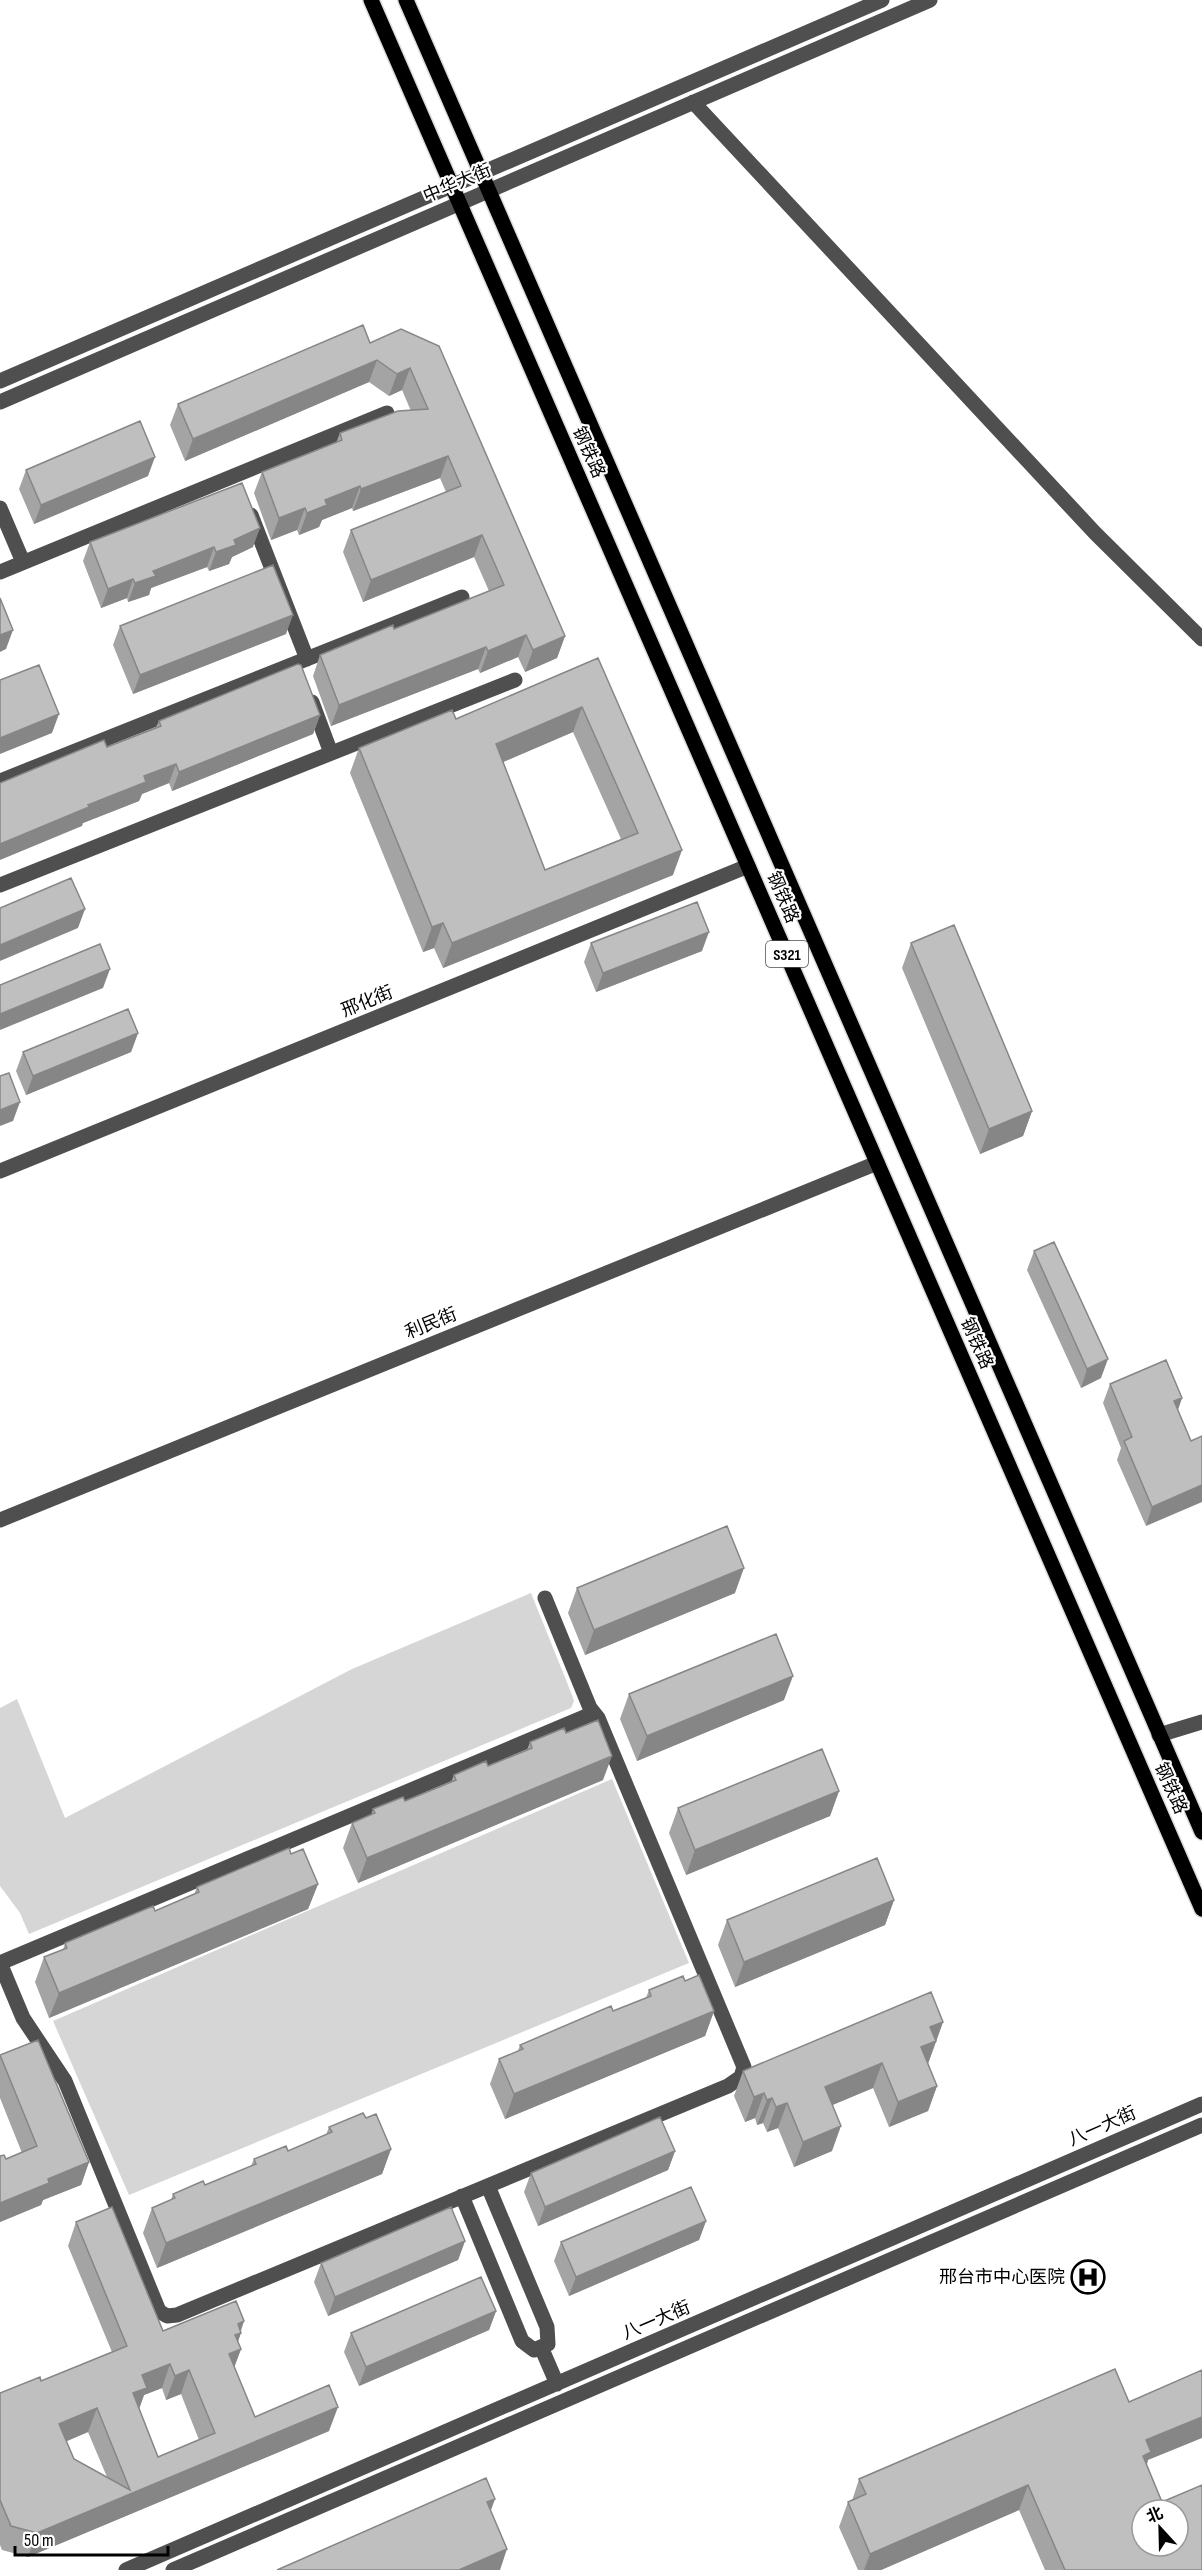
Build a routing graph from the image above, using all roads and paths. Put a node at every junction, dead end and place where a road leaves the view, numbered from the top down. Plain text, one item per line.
1 (371, 0) edge
2 (406, 0) edge
3 (882, 0) edge
4 (930, 0) edge
5 (693, 102) junction
6 (482, 173) junction
7 (452, 186) junction
8 (489, 191) junction
9 (460, 203) junction
10 (0, 381) edge
11 (0, 402) edge
12 (387, 413) edge
13 (240, 486) junction
14 (0, 508) edge
15 (23, 562) junction
16 (0, 572) edge
17 (462, 597) dead end
18 (1202, 639) edge
19 (302, 669) junction
20 (515, 680) dead end
21 (331, 753) junction
22 (0, 781) edge
23 (748, 866) junction
24 (0, 885) edge
25 (877, 1162) junction
26 (0, 1171) edge
27 (0, 1520) edge
28 (546, 1598) dead end
29 (594, 1713) junction
30 (1202, 1722) edge
31 (1160, 1735) junction
32 (1202, 1832) edge
33 (1202, 1909) edge
34 (0, 1963) edge
35 (1202, 2104) edge
36 (1202, 2125) edge
37 (488, 2186) junction
38 (462, 2196) junction
39 (541, 2347) junction
40 (557, 2384) junction
41 (126, 2570) edge
42 (173, 2570) edge

1 - 7 main road, 钢铁路 / S321
2 - 6 main road, 钢铁路 / S321
3 - 6 street, 中华大街
4 - 5 street, 中华大街
5 - 8 street, 中华大街
5 - 18 street
6 - 7 street, 中华大街
6 - 8 main road, 钢铁路 / S321
7 - 9 main road, 钢铁路 / S321
7 - 10 street, 中华大街
8 - 9 street, 中华大街
8 - 31 main road, 钢铁路 / S321
9 - 11 street, 中华大街
9 - 23 main road, 钢铁路 / S321
12 - 13 street
13 - 15 street
13 - 19 street
14 - 15 street
15 - 16 street
17 - 19 street
19 - 21 street
19 - 22 street
20 - 21 street
21 - 24 street
23 - 25 main road, 钢铁路 / S321
23 - 26 street, 邢化街
25 - 27 street, 利民街
25 - 33 main road, 钢铁路 / S321
28 - 29 street
29 - 34 street
29 - 37 street
30 - 31 street
31 - 32 main road, 钢铁路 / S321
34 - 38 street
35 - 40 street, 八一大街
36 - 42 street
37 - 38 street
37 - 39 street
38 - 39 street
39 - 40 street
40 - 41 street, 八一大街

